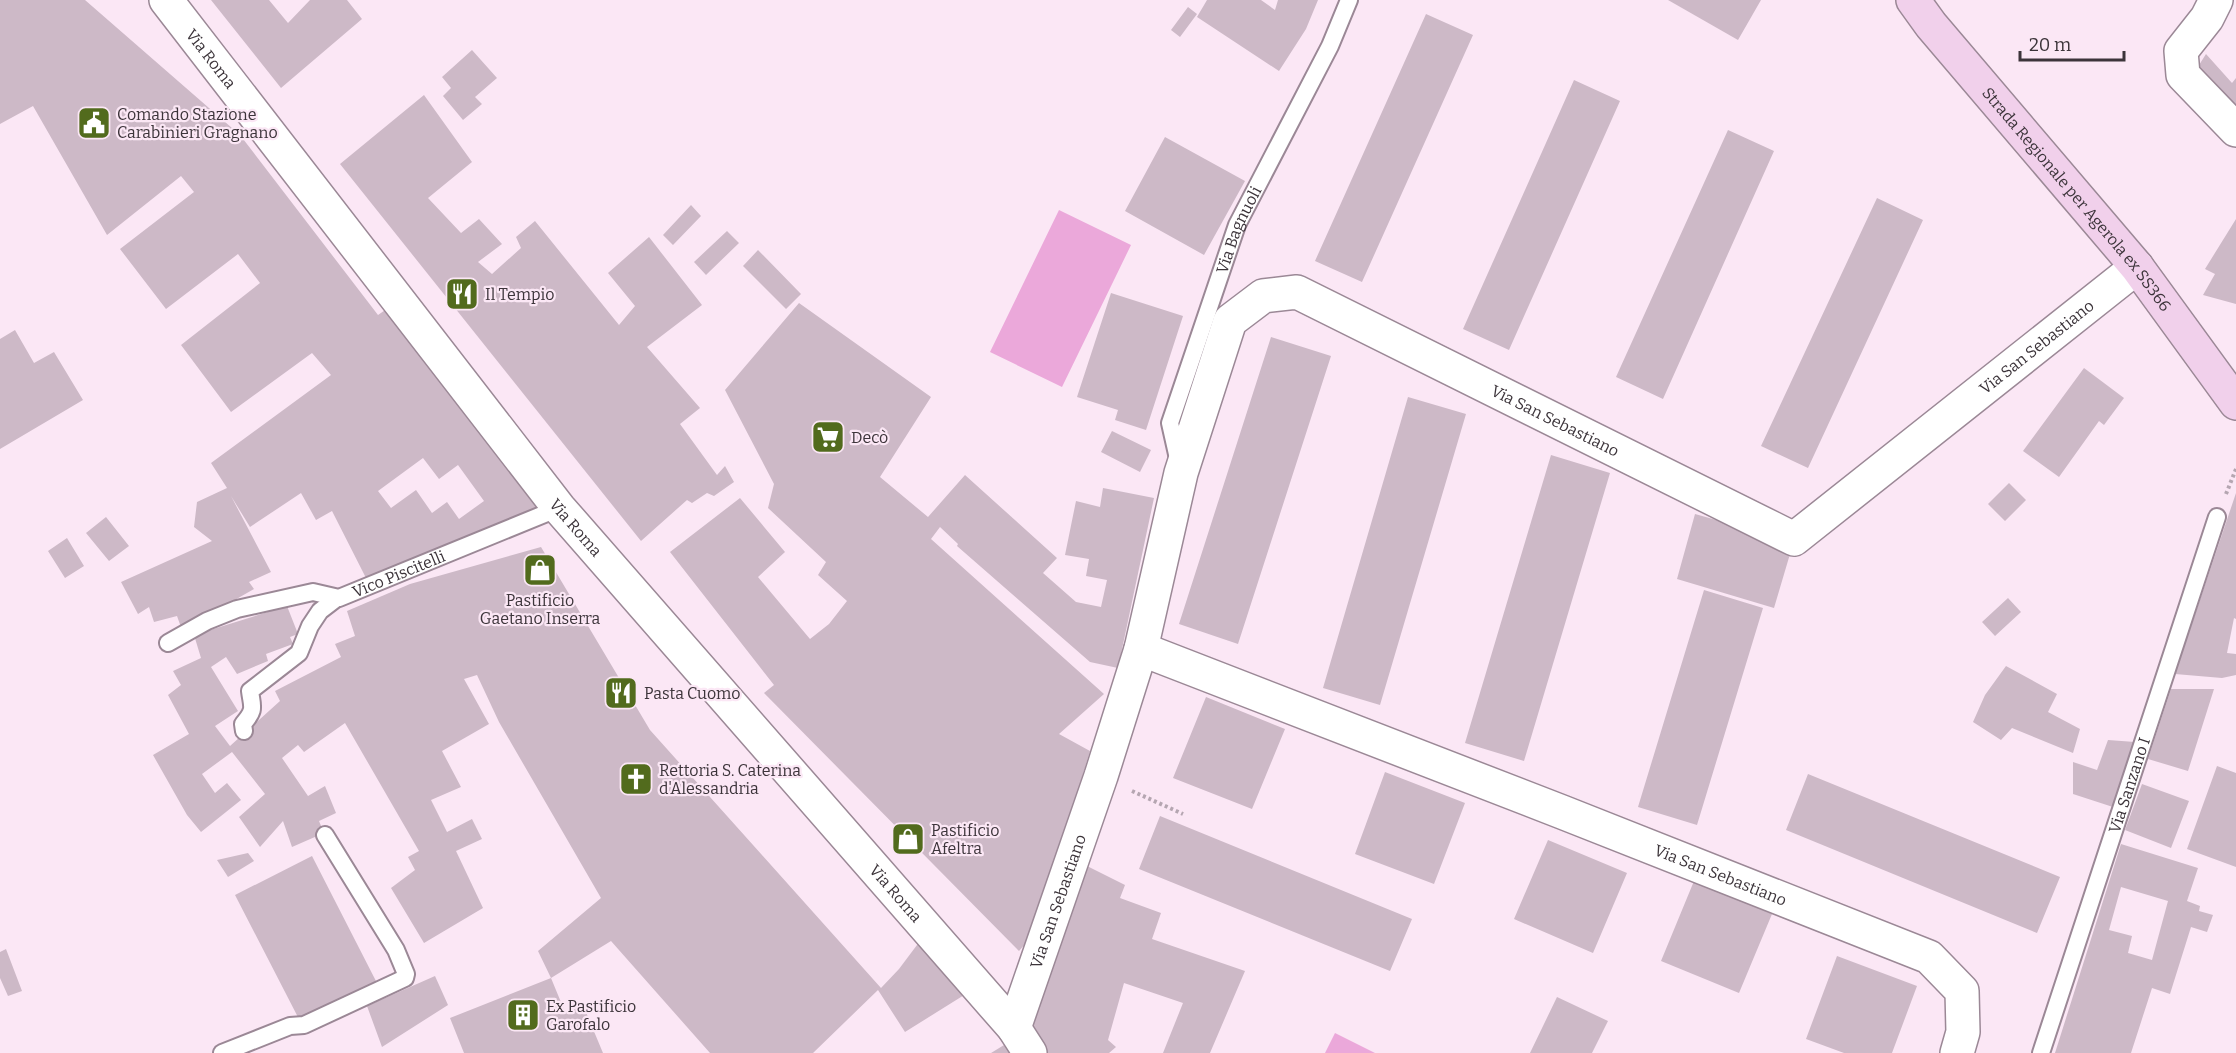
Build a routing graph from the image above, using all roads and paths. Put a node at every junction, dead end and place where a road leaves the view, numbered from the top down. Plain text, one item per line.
1 (166, 0) edge
2 (1349, 0) edge
3 (1913, 0) edge
4 (2216, 0) edge
5 (2236, 130) edge
6 (2137, 267) junction
7 (2236, 403) edge
8 (1180, 473) junction
9 (559, 508) junction
10 (2217, 517) dead end
11 (337, 598) junction
12 (168, 643) dead end
13 (1141, 649) junction
14 (244, 730) dead end
15 (1101, 776) junction
16 (1183, 814) dead end
17 (325, 835) dead end
18 (1022, 1041) edge
19 (222, 1053) edge
20 (1957, 1053) edge
21 (2041, 1053) edge

1 - 9 street, Via Roma
2 - 8 lane, Via Bagnuoli
3 - 6 main road, Strada Regionale per Agerola ex SS366
4 - 5 street
6 - 7 main road, Strada Regionale per Agerola ex SS366
6 - 8 street, Via San Sebastiano
8 - 13 street, Via San Sebastiano
9 - 11 lane, Vico Piscitelli
9 - 18 street, Via Roma
10 - 21 lane, Via Sanzano I
11 - 12 lane, Vico Piscitelli
11 - 14 lane
13 - 15 street, Via San Sebastiano
13 - 20 street, Via San Sebastiano
15 - 16 path
15 - 18 street, Via San Sebastiano
17 - 19 lane

